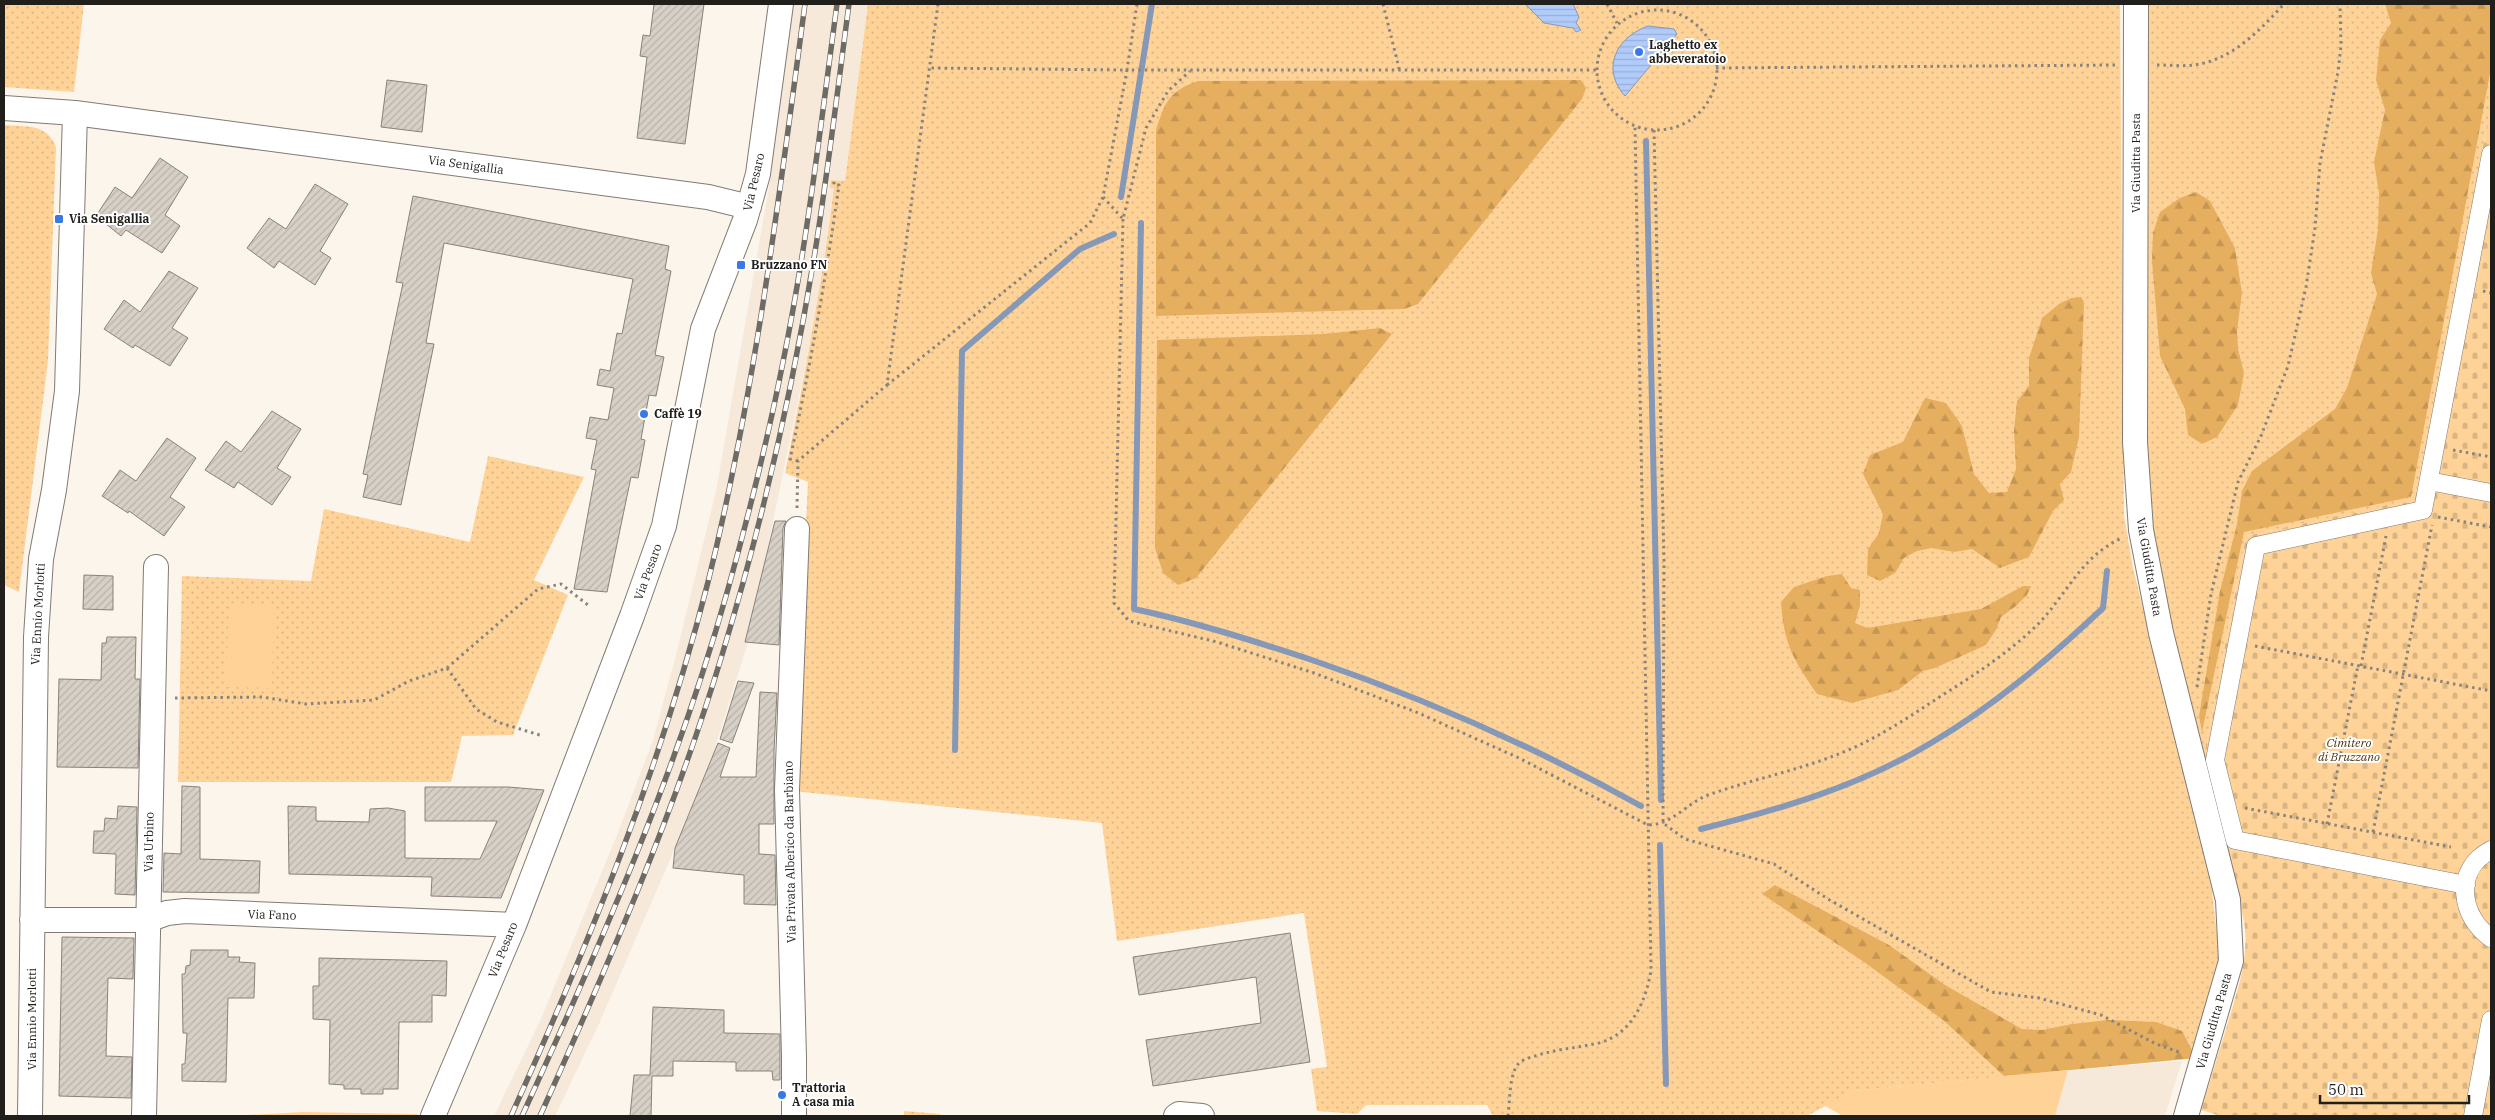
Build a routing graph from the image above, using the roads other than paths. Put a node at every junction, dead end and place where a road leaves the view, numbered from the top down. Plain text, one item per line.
1 (781, 4) edge
2 (2136, 4) edge
3 (4, 108) edge
4 (75, 113) junction
5 (2491, 154) edge
6 (748, 207) junction
7 (2429, 481) junction
8 (2491, 493) edge
9 (797, 529) road end
10 (156, 567) dead end
11 (2491, 850) edge
12 (2466, 884) junction
13 (32, 920) junction
14 (148, 920) junction
15 (514, 925) junction
16 (2491, 938) edge
17 (2491, 1020) edge
18 (30, 1116) edge
19 (144, 1116) edge
20 (433, 1116) edge
21 (794, 1116) edge
22 (1176, 1116) edge
23 (1202, 1116) edge
24 (2186, 1116) edge
25 (2473, 1116) edge

1 - 6 street, Via Pesaro
2 - 24 street, Via Giuditta Pasta
3 - 4 street, Via Senigallia
4 - 6 street, Via Senigallia
4 - 13 street, Via Ennio Morlotti
5 - 7 street
6 - 15 street, Via Pesaro
7 - 8 street
7 - 12 street
9 - 21 street, Via Privata Alberico da Barbiano
10 - 14 street, Via Urbino
11 - 12 street
12 - 16 street
13 - 14 street, Via Fano
13 - 18 street, Via Ennio Morlotti
14 - 15 street, Via Fano
14 - 19 street, Via Urbino
15 - 20 street, Via Pesaro
17 - 25 street
22 - 23 street

